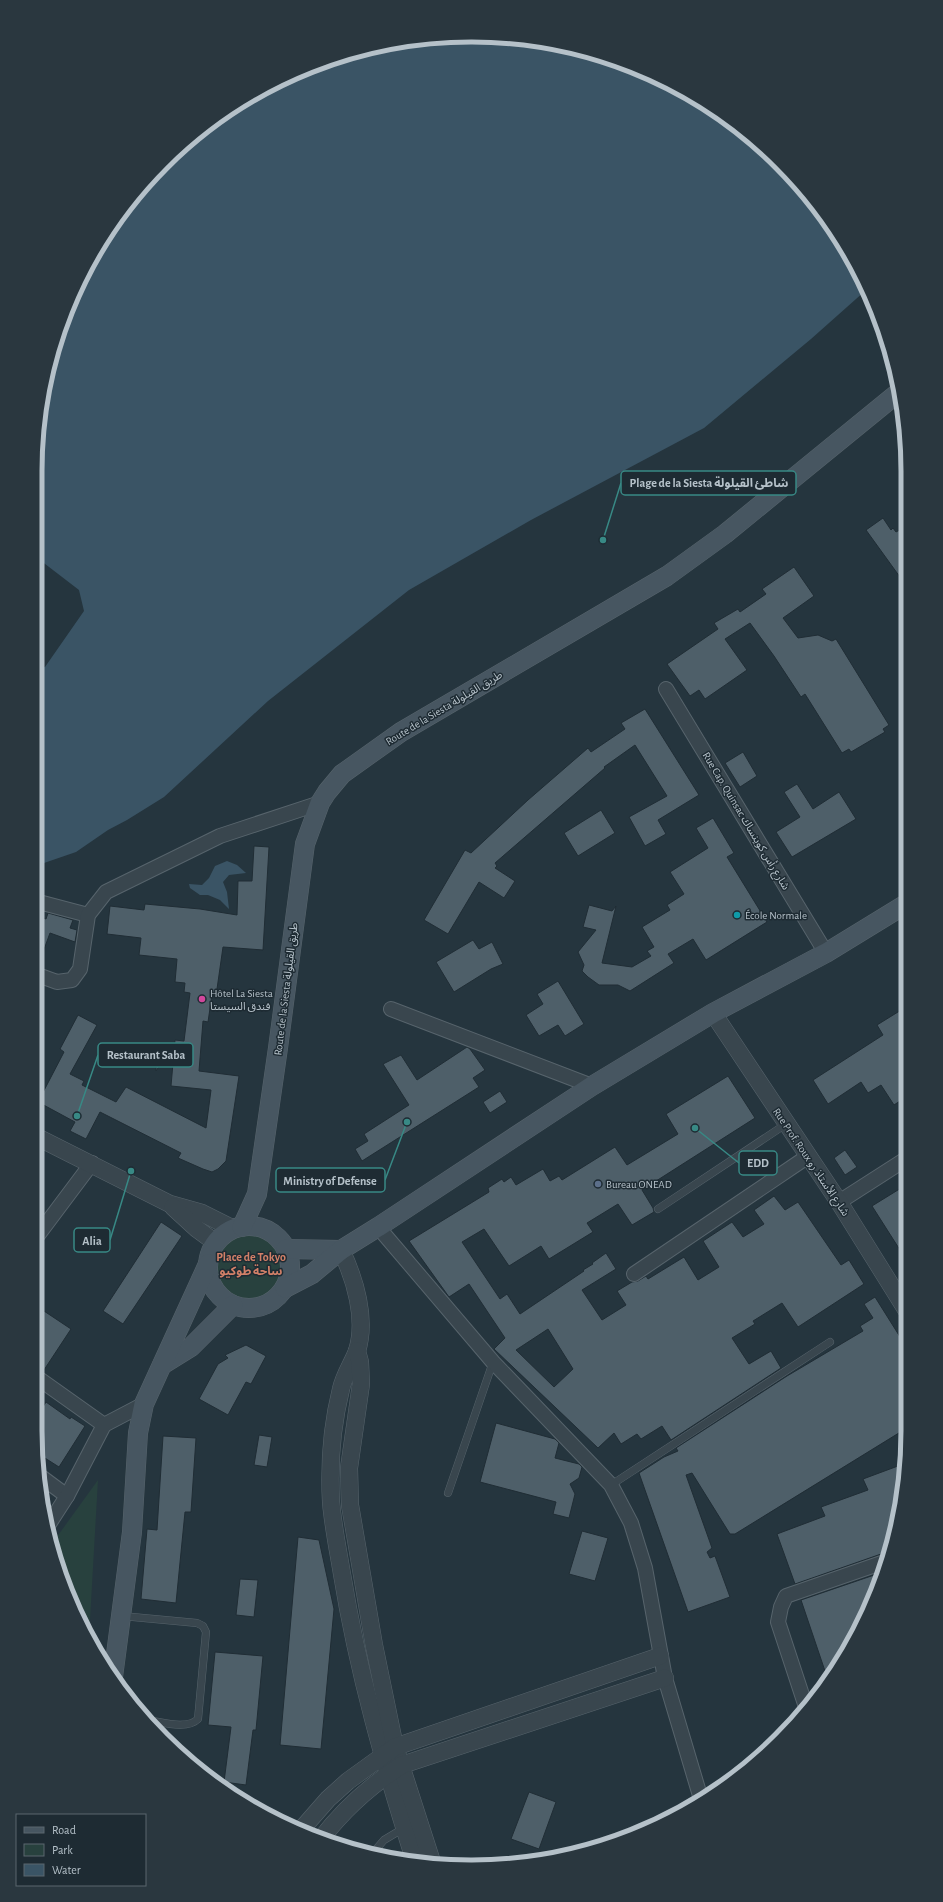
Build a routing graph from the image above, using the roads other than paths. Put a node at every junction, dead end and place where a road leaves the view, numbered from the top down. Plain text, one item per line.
1 (894, 396) edge
2 (666, 689) dead end
3 (320, 803) junction
4 (42, 903) edge
5 (901, 907) edge
6 (88, 915) junction
7 (826, 953) junction
8 (42, 976) edge
9 (391, 1009) dead end
10 (713, 1013) junction
11 (592, 1086) junction
12 (786, 1124) junction
13 (42, 1139) edge
14 (807, 1157) junction
15 (901, 1162) edge
16 (92, 1163) junction
17 (838, 1202) junction
18 (170, 1204) junction
19 (658, 1209) dead end
20 (378, 1227) junction
21 (246, 1228) junction
22 (42, 1231) edge
23 (216, 1243) junction
24 (286, 1249) junction
25 (341, 1250) junction
26 (208, 1264) junction
27 (634, 1274) dead end
28 (285, 1288) junction
29 (901, 1302) edge
30 (233, 1305) junction
31 (830, 1342) dead end
32 (493, 1362) junction
33 (162, 1365) junction
34 (42, 1381) edge
35 (144, 1404) junction
36 (104, 1425) junction
37 (45, 1480) edge
38 (611, 1485) junction
39 (448, 1493) dead end
40 (67, 1496) junction
41 (52, 1521) edge
42 (880, 1564) edge
43 (121, 1616) junction
44 (660, 1656) junction
45 (111, 1664) edge
46 (665, 1678) junction
47 (804, 1702) edge
48 (156, 1721) edge
49 (389, 1752) junction
50 (402, 1765) junction
51 (387, 1774) junction
52 (699, 1794) edge
53 (304, 1826) edge
54 (404, 1828) junction
55 (325, 1834) edge
56 (376, 1849) edge
57 (413, 1856) edge
58 (431, 1858) edge

1 - 3 main road, Route de la Siesta طريق القيلولة
2 - 7 street, Rue Cap. Quinsac شارع رأس كوينساك
3 - 6 street
3 - 21 main road, Route de la Siesta طريق القيلولة
4 - 6 street
5 - 7 main road
6 - 8 street
7 - 10 main road
9 - 11 street
10 - 11 main road
10 - 12 street, Rue Prof. Roux شارع الأستاذ رو
11 - 20 main road
12 - 14 street, Rue Prof. Roux شارع الأستاذ رو
12 - 19 lane
13 - 16 street
14 - 17 street, Rue Prof. Roux شارع الأستاذ رو
14 - 27 street
15 - 17 street
16 - 18 street
16 - 22 street
17 - 29 street, Rue Prof. Roux شارع الأستاذ رو
18 - 21 street
18 - 23 street
20 - 25 main road
20 - 32 street
21 - 23 main road
21 - 24 main road
23 - 26 main road
24 - 25 main road
24 - 28 main road
25 - 28 main road
25 - 49 street
26 - 30 main road
26 - 33 main road
28 - 30 main road
30 - 33 main road
31 - 38 lane
32 - 38 street
32 - 39 lane
33 - 35 main road
34 - 36 street
35 - 36 street
35 - 43 main road
36 - 40 street
37 - 40 street
38 - 44 street
40 - 41 street
42 - 47 street
43 - 45 main road
43 - 48 lane
44 - 46 street
44 - 49 street
46 - 50 street
46 - 52 street
49 - 50 street
49 - 51 street
49 - 53 street
50 - 51 street
50 - 58 street
51 - 54 street
51 - 55 street
54 - 56 lane
54 - 57 street

